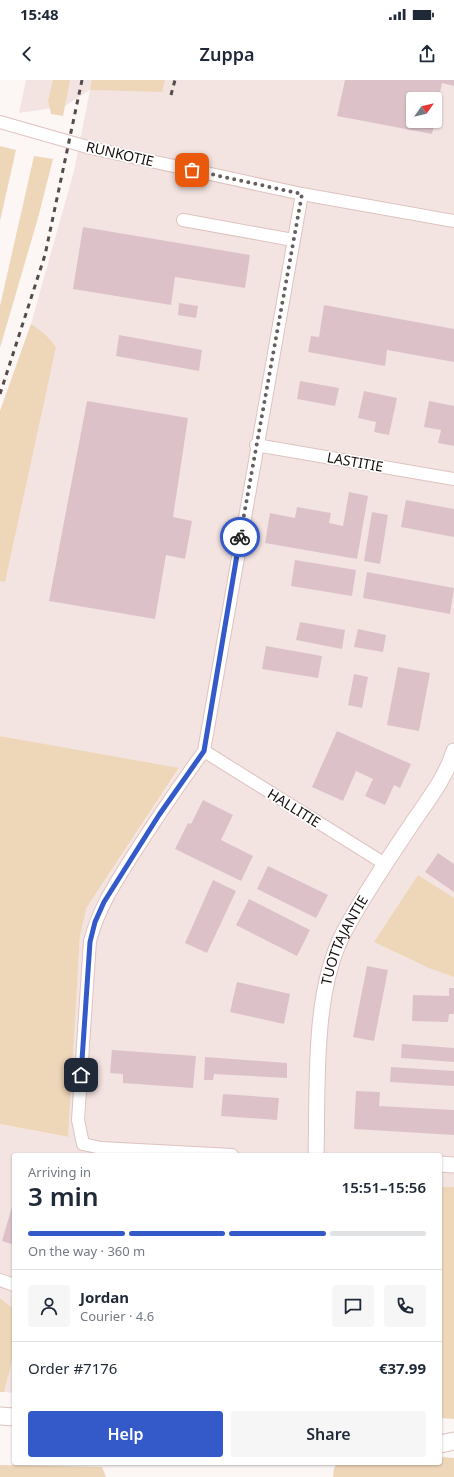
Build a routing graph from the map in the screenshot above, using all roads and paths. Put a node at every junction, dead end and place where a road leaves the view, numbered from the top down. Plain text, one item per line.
1 (0, 122) edge
2 (302, 194) junction
3 (183, 220) dead end
4 (454, 221) edge
5 (293, 240) junction
6 (256, 445) junction
7 (454, 479) edge
8 (204, 751) junction
9 (454, 751) edge
10 (385, 864) junction
11 (82, 1150) edge
12 (195, 1153) edge
13 (316, 1153) edge
14 (442, 1164) edge
15 (454, 1164) edge
16 (0, 1280) edge
17 (12, 1284) edge
18 (0, 1416) edge
19 (12, 1417) edge
20 (454, 1441) edge
21 (442, 1444) edge
22 (442, 1444) edge
23 (454, 1447) edge

1 - 2 street, RUNKOTIE
2 - 4 street, RUNKOTIE
2 - 5 street
3 - 5 street
5 - 6 street
6 - 7 street, LASTITIE
6 - 8 street
8 - 10 street, HALLITIE
8 - 11 street
9 - 10 street, TUOTTAJANTIE
10 - 13 street, TUOTTAJANTIE
11 - 12 street
14 - 15 street
16 - 17 street
18 - 19 main road
20 - 21 main road
22 - 23 main road

